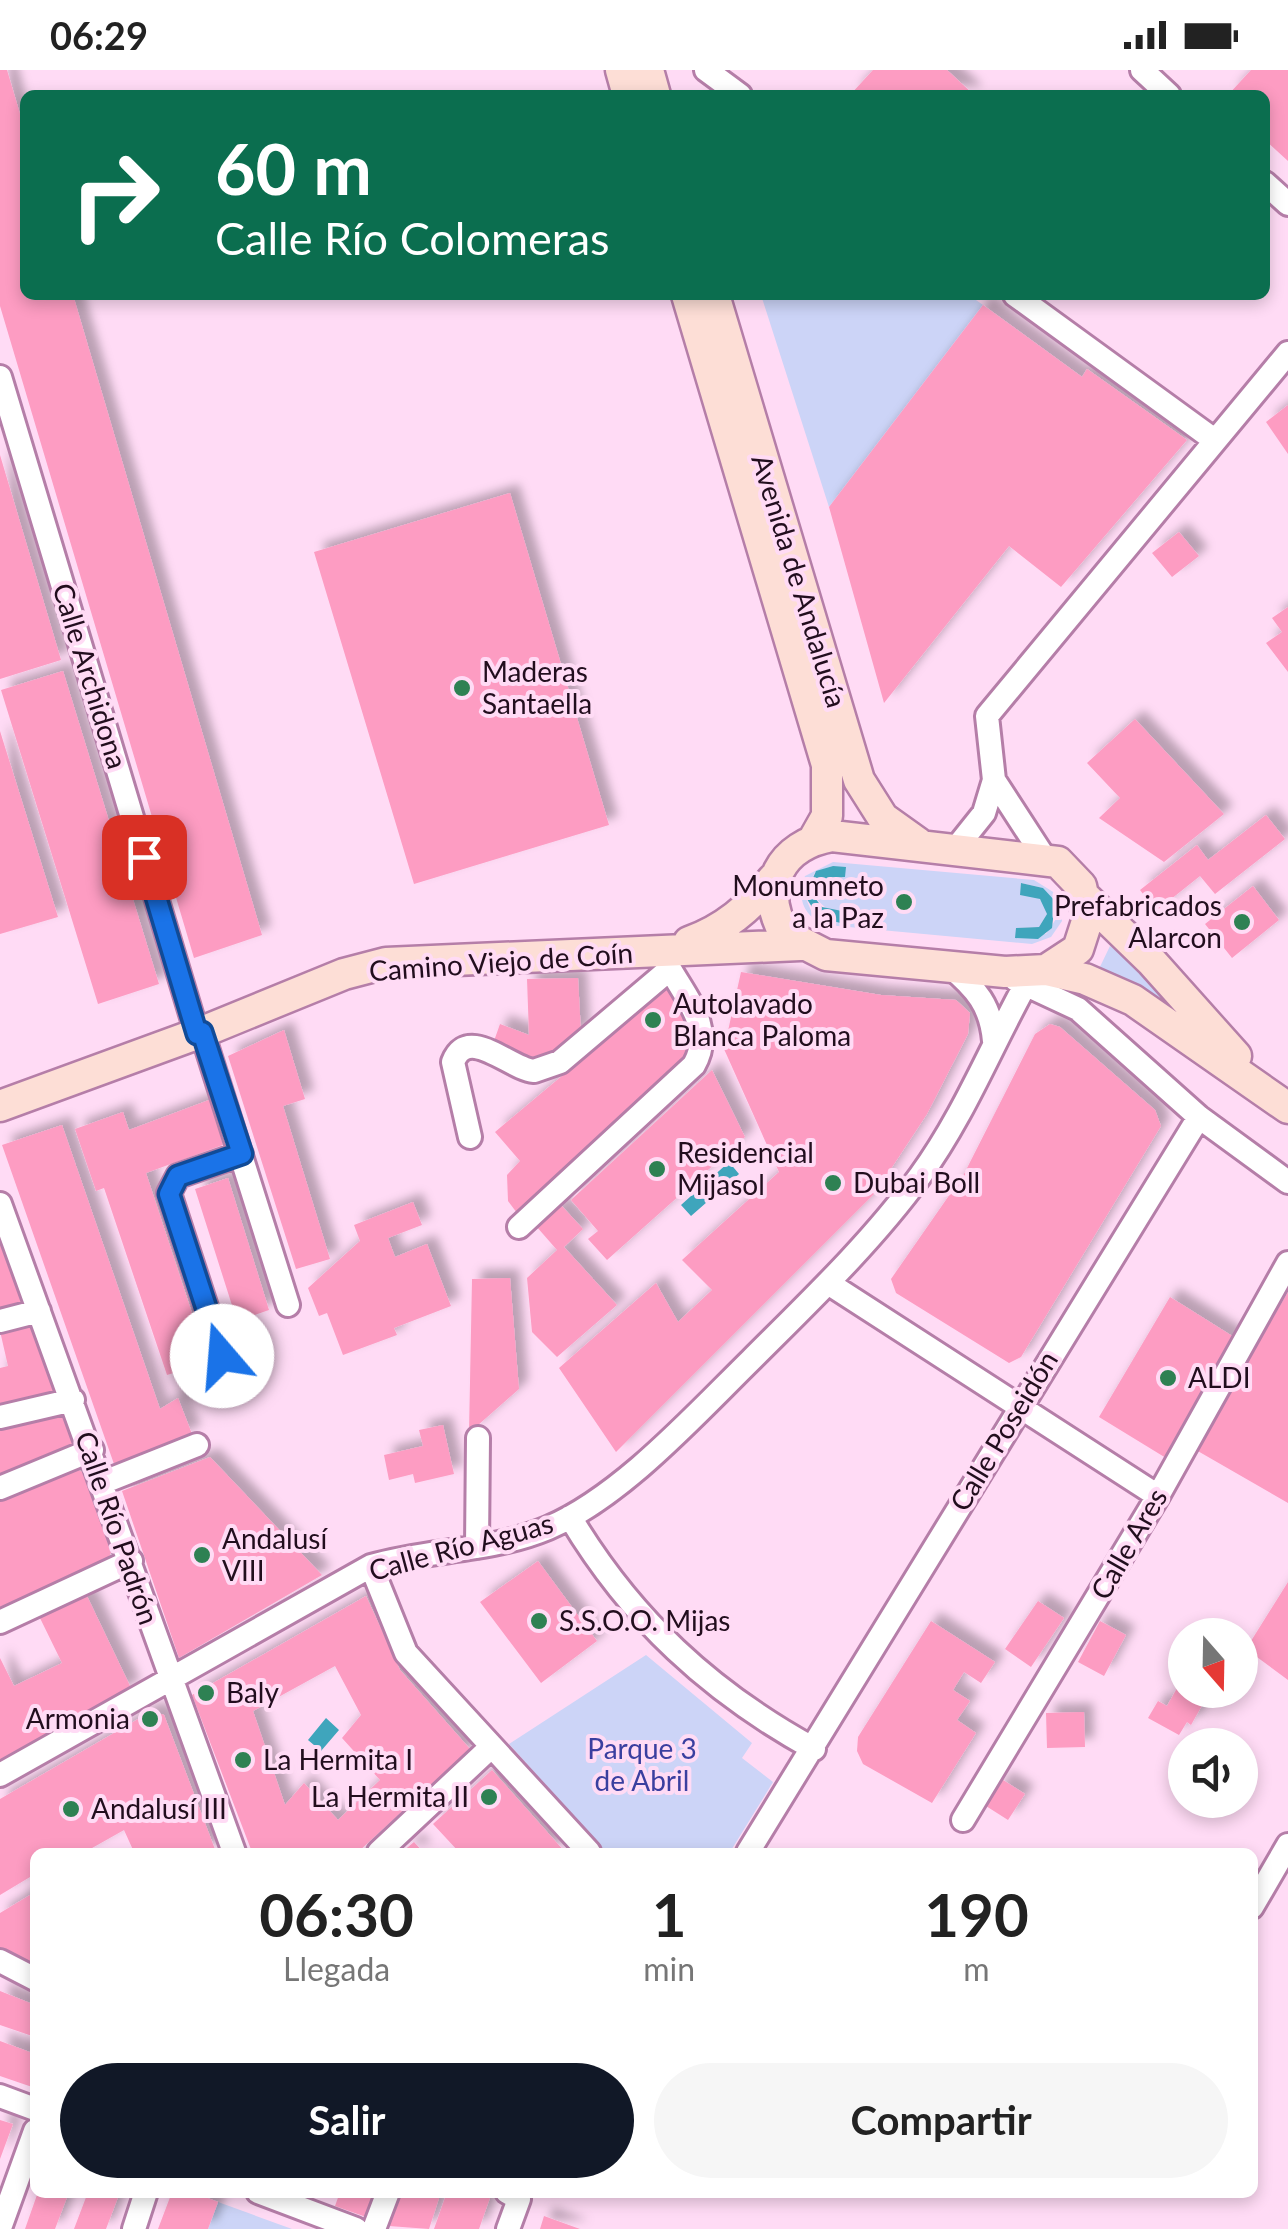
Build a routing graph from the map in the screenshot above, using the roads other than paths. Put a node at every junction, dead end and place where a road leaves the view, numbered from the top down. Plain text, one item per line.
1 (706, 70) edge
2 (1142, 70) edge
3 (733, 90) edge
4 (1164, 90) edge
5 (689, 300) edge
6 (715, 300) edge
7 (1022, 300) edge
8 (1288, 353) edge
9 (0, 377) edge
10 (1213, 439) junction
11 (994, 780) junction
12 (814, 839) junction
13 (920, 845) junction
14 (956, 848) junction
15 (1044, 857) junction
16 (773, 879) junction
17 (1086, 898) junction
18 (800, 945) junction
19 (669, 960) junction
20 (949, 966) junction
21 (1041, 972) junction
22 (1078, 1009) junction
23 (200, 1033) junction
24 (994, 1041) junction
25 (1261, 1085) junction
26 (0, 1106) edge
27 (1288, 1108) edge
28 (1198, 1117) junction
29 (470, 1137) dead end
30 (242, 1154) junction
31 (1288, 1182) edge
32 (3, 1219) edge
33 (519, 1227) dead end
34 (1288, 1263) edge
35 (828, 1282) junction
36 (288, 1304) dead end
37 (39, 1311) junction
38 (0, 1320) edge
39 (222, 1356) dead end
40 (72, 1400) junction
41 (1020, 1404) junction
42 (0, 1416) edge
43 (478, 1438) dead end
44 (197, 1445) dead end
45 (92, 1450) junction
46 (104, 1482) junction
47 (0, 1488) edge
48 (1158, 1496) junction
49 (570, 1517) junction
50 (477, 1547) junction
51 (131, 1561) junction
52 (371, 1566) junction
53 (0, 1622) edge
54 (169, 1680) junction
55 (490, 1748) junction
56 (814, 1749) junction
57 (0, 1775) edge
58 (963, 1820) dead end
59 (1288, 1844) edge
60 (232, 1848) edge
61 (384, 1848) edge
62 (584, 1848) edge
63 (751, 1848) edge
64 (1258, 1896) edge
65 (0, 1961) edge
66 (30, 1977) edge
67 (0, 2096) edge
68 (30, 2107) edge
69 (30, 2145) edge
70 (144, 2198) edge
71 (278, 2198) edge
72 (386, 2198) edge
73 (513, 2198) edge
74 (0, 2228) edge
75 (134, 2229) edge
76 (356, 2229) edge
77 (374, 2229) edge
78 (508, 2229) edge

1 - 3 street
2 - 4 street
5 - 12 street, Avenida de Andalucía
6 - 13 street, Avenida de Andalucía
7 - 10 street
8 - 10 street
9 - 23 street, Calle Archidona
10 - 11 street
11 - 14 street
11 - 15 street
12 - 13 street
12 - 16 street, Camino Viejo de Coín
13 - 14 street
14 - 15 street
15 - 17 street
16 - 18 street
16 - 19 street, Camino Viejo de Coín
17 - 21 street
17 - 25 street
18 - 19 street, Camino Viejo de Coín
18 - 20 street, Camino Viejo de Coín
19 - 23 street, Camino Viejo de Coín
19 - 29 street
19 - 33 street
20 - 21 street, Camino Viejo de Coín
20 - 24 street
21 - 22 street
21 - 22 street
21 - 24 street, Calle Río Aguas
21 - 25 street
22 - 28 street
23 - 26 street, Camino Viejo de Coín
23 - 30 street, Calle Archidona
24 - 35 street, Calle Río Aguas
25 - 27 street
28 - 31 street
28 - 41 street, Calle Poseidón
30 - 36 street, Calle Archidona
30 - 39 street
32 - 37 street, Calle Río Padrón
34 - 48 street, Calle Ares
35 - 41 street
35 - 49 street, Calle Río Aguas
37 - 38 street
37 - 40 street, Calle Río Padrón
40 - 42 street
40 - 45 street, Calle Río Padrón
41 - 48 street
41 - 56 street, Calle Poseidón
43 - 50 street
44 - 46 street
45 - 46 street, Calle Río Padrón
45 - 47 street
46 - 51 street, Calle Río Padrón
48 - 58 street, Calle Ares
49 - 50 street, Calle Río Aguas
49 - 56 street
50 - 52 street, Calle Río Aguas
51 - 53 street
51 - 54 street, Calle Río Padrón
52 - 54 street, Calle Río Aguas
52 - 55 street
54 - 57 street, Calle Río Aguas
54 - 60 street, Calle Río Padrón
55 - 61 street
55 - 62 street
56 - 63 street, Calle Poseidón
59 - 64 street
65 - 66 street
67 - 68 street
69 - 74 street
70 - 75 street
71 - 76 street
72 - 77 street
73 - 78 street

